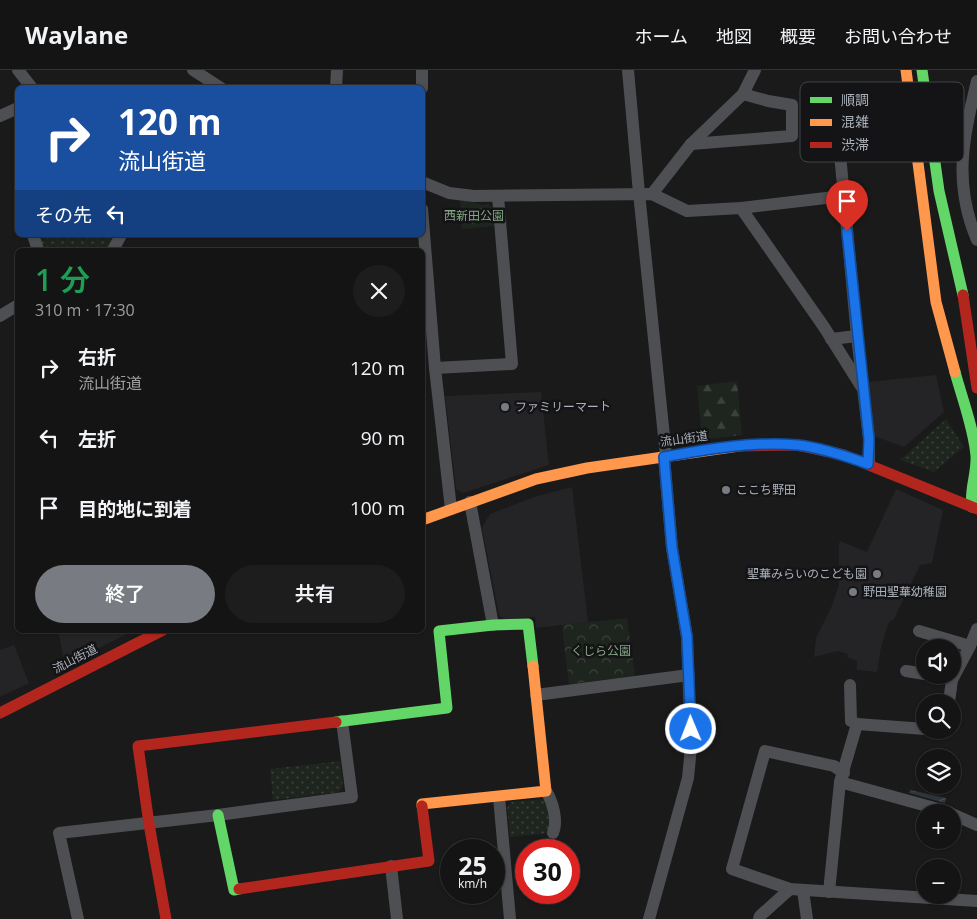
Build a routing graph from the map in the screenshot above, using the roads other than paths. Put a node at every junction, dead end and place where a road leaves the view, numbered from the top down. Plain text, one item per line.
1 (18, 70) edge
2 (193, 70) edge
3 (338, 70) edge
4 (422, 70) edge
5 (628, 70) edge
6 (755, 70) edge
7 (977, 81) edge
8 (30, 85) edge
9 (214, 85) edge
10 (336, 85) edge
11 (422, 85) edge
12 (743, 94) junction
13 (15, 109) edge
14 (0, 116) edge
15 (691, 144) junction
16 (964, 144) edge
17 (840, 162) edge
18 (918, 162) edge
19 (936, 162) edge
20 (964, 162) edge
21 (425, 183) edge
22 (639, 193) junction
23 (652, 194) junction
24 (843, 196) junction
25 (498, 197) junction
26 (963, 198) junction
27 (942, 202) junction
28 (740, 208) junction
29 (424, 237) edge
30 (977, 240) edge
31 (15, 307) edge
32 (0, 316) edge
33 (857, 336) junction
34 (831, 339) junction
35 (435, 368) junction
36 (977, 388) edge
37 (864, 390) junction
38 (665, 456) junction
39 (868, 464) junction
40 (470, 502) junction
41 (975, 507) edge
42 (450, 509) junction
43 (425, 519) edge
44 (493, 625) junction
45 (977, 629) edge
46 (919, 631) dead end
47 (157, 633) edge
48 (970, 646) junction
49 (961, 662) edge
50 (906, 671) dead end
51 (916, 673) edge
52 (689, 675) junction
53 (850, 684) dead end
54 (536, 695) junction
55 (0, 713) edge
56 (342, 721) junction
57 (857, 724) junction
58 (916, 728) edge
59 (842, 777) junction
60 (546, 791) junction
61 (499, 797) junction
62 (924, 804) edge
63 (218, 815) junction
64 (961, 818) edge
65 (148, 824) junction
66 (977, 825) edge
67 (553, 833) dead end
68 (391, 866) junction
69 (790, 890) junction
70 (803, 890) junction
71 (829, 892) junction
72 (977, 901) edge
73 (78, 919) edge
74 (166, 919) edge
75 (397, 919) edge
76 (510, 919) edge
77 (649, 919) edge
78 (759, 919) edge
79 (807, 919) edge

1 - 8 street
2 - 9 street
3 - 10 street
4 - 11 street
5 - 22 street
6 - 12 street
7 - 16 street
12 - 15 street
12 - 15 street
13 - 14 street
15 - 23 street
17 - 24 street
18 - 41 street
19 - 27 street
20 - 26 street
21 - 25 street
22 - 23 street
22 - 25 street
22 - 38 street
23 - 28 street
24 - 28 street
24 - 33 street
25 - 35 street
26 - 27 street
26 - 30 street
27 - 36 street
28 - 34 street
29 - 35 street
31 - 32 street
33 - 34 street
33 - 37 street
34 - 37 street
35 - 42 street
37 - 39 street
38 - 39 street, 流山街道
38 - 40 street, 流山街道
38 - 52 street
39 - 41 street, 流山街道
40 - 42 street, 流山街道
40 - 44 street
42 - 43 street, 流山街道
44 - 54 street
44 - 56 street
45 - 48 street
46 - 48 street
47 - 55 street, 流山街道
48 - 49 street
50 - 51 street
52 - 54 street
52 - 77 street
53 - 57 street
54 - 60 street
56 - 63 street
56 - 65 street
57 - 58 street
57 - 59 street
59 - 62 street
59 - 69 street
59 - 71 street
60 - 61 street
60 - 67 street
61 - 68 street
61 - 76 street
63 - 65 street
63 - 68 street
64 - 66 street
65 - 73 street
65 - 74 street
68 - 75 street
69 - 70 street
69 - 78 street
70 - 71 street
70 - 79 street
71 - 72 street

